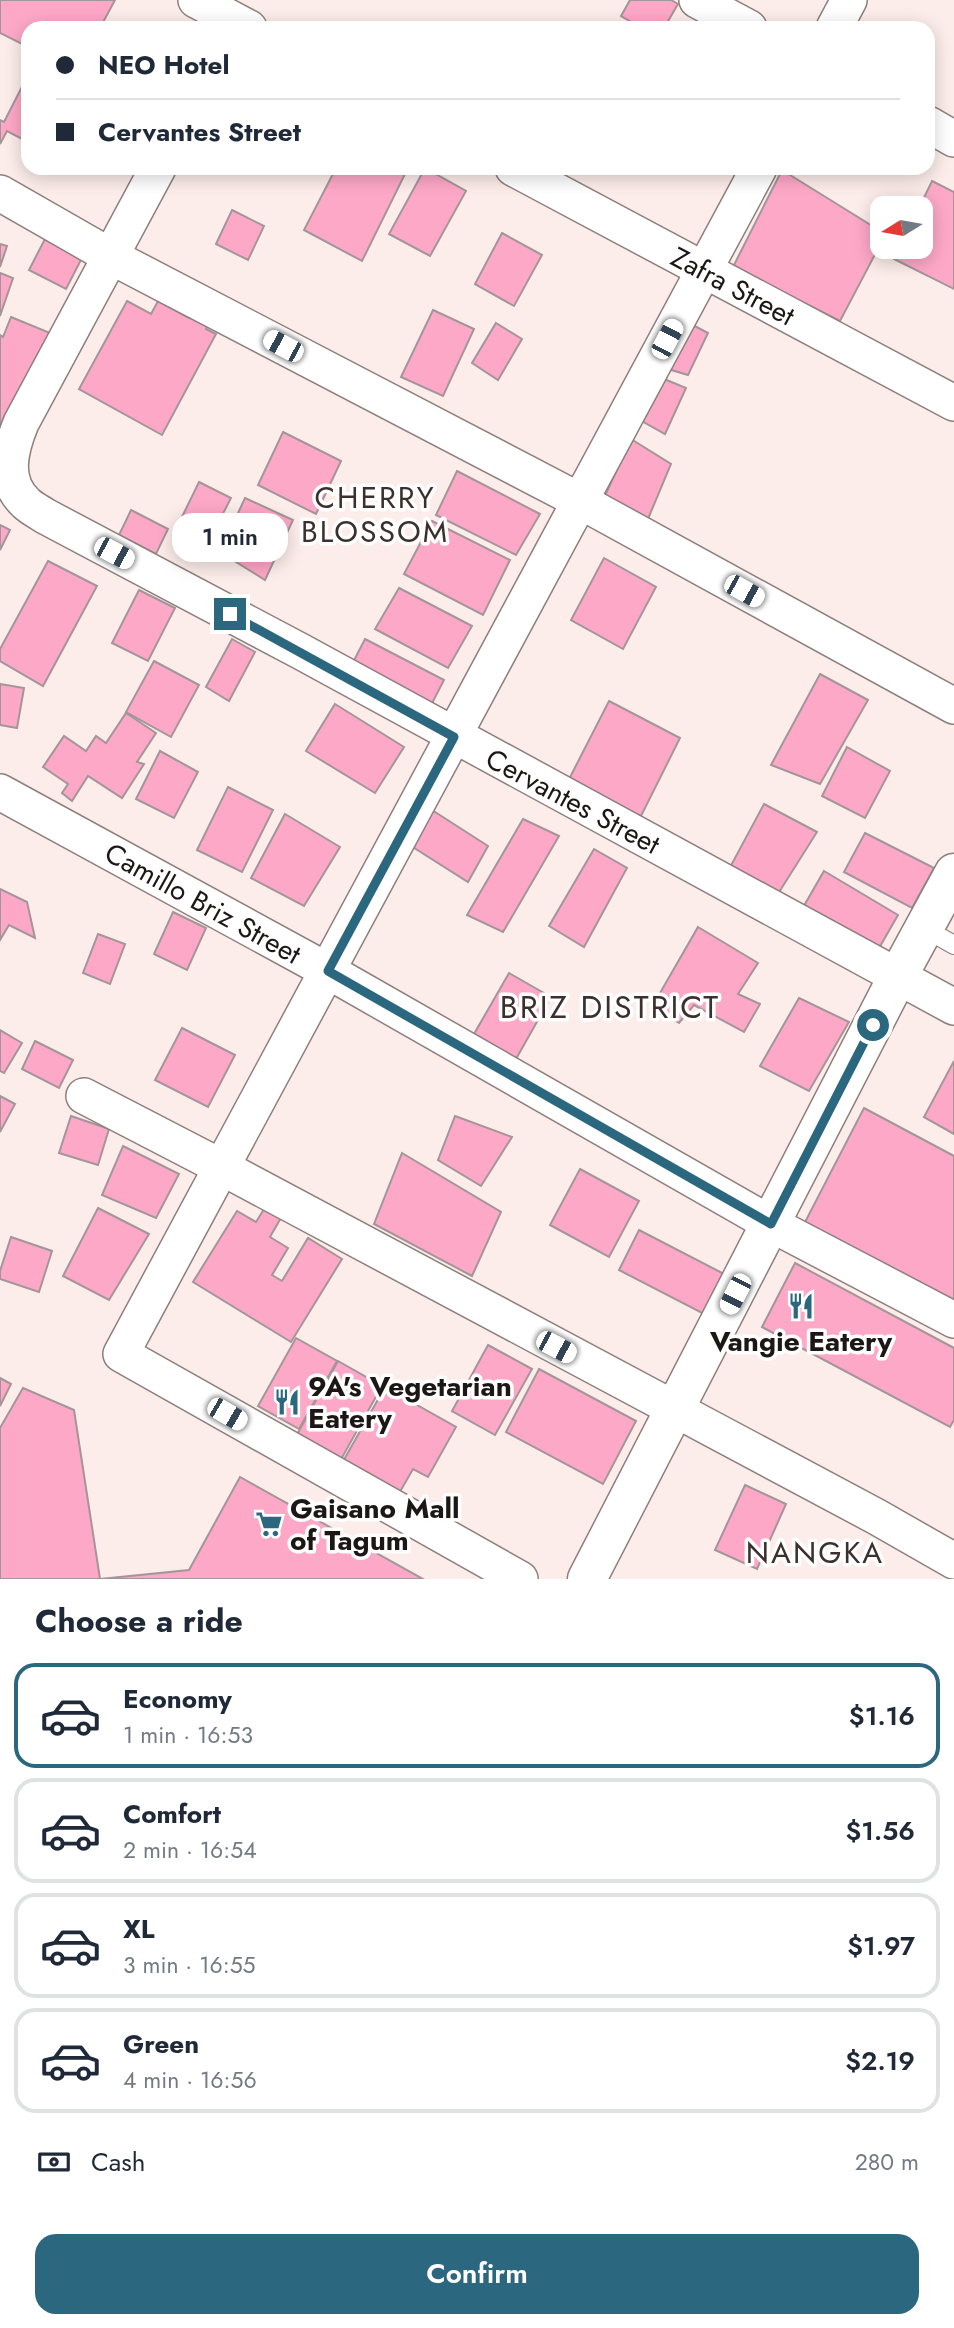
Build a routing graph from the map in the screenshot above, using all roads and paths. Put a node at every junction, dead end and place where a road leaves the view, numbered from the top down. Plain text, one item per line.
1 (196, 0) edge
2 (697, 0) edge
3 (849, 0) edge
4 (244, 20) edge
5 (736, 21) edge
6 (838, 21) edge
7 (935, 128) edge
8 (954, 139) edge
9 (154, 175) edge
10 (526, 175) edge
11 (755, 175) edge
12 (0, 193) edge
13 (110, 256) junction
14 (704, 270) junction
15 (954, 403) edge
16 (580, 501) junction
17 (954, 706) edge
18 (454, 737) junction
19 (0, 792) edge
20 (954, 873) edge
21 (939, 937) edge
22 (328, 971) junction
23 (898, 976) junction
24 (954, 1007) edge
25 (84, 1096) dead end
26 (223, 1168) junction
27 (771, 1224) junction
28 (954, 1320) edge
29 (674, 1410) junction
30 (954, 1561) edge
31 (520, 1579) edge
32 (587, 1579) edge

1 - 4 street
2 - 5 street
3 - 6 street
7 - 8 street
9 - 13 street
10 - 14 street, Zafra Street
11 - 14 street
12 - 13 street
13 - 16 street
13 - 18 street, Cervantes Street
14 - 15 street, Zafra Street
14 - 16 street
16 - 17 street
16 - 18 street
18 - 22 street
18 - 23 street, Cervantes Street
19 - 22 street, Camillo Briz Street
20 - 21 street
21 - 23 street
22 - 26 street
22 - 27 street, Camillo Briz Street
23 - 24 street, Cervantes Street
23 - 27 street
25 - 26 street
26 - 29 street
26 - 31 street
27 - 28 street, Camillo Briz Street
27 - 29 street
29 - 30 street
29 - 32 street

